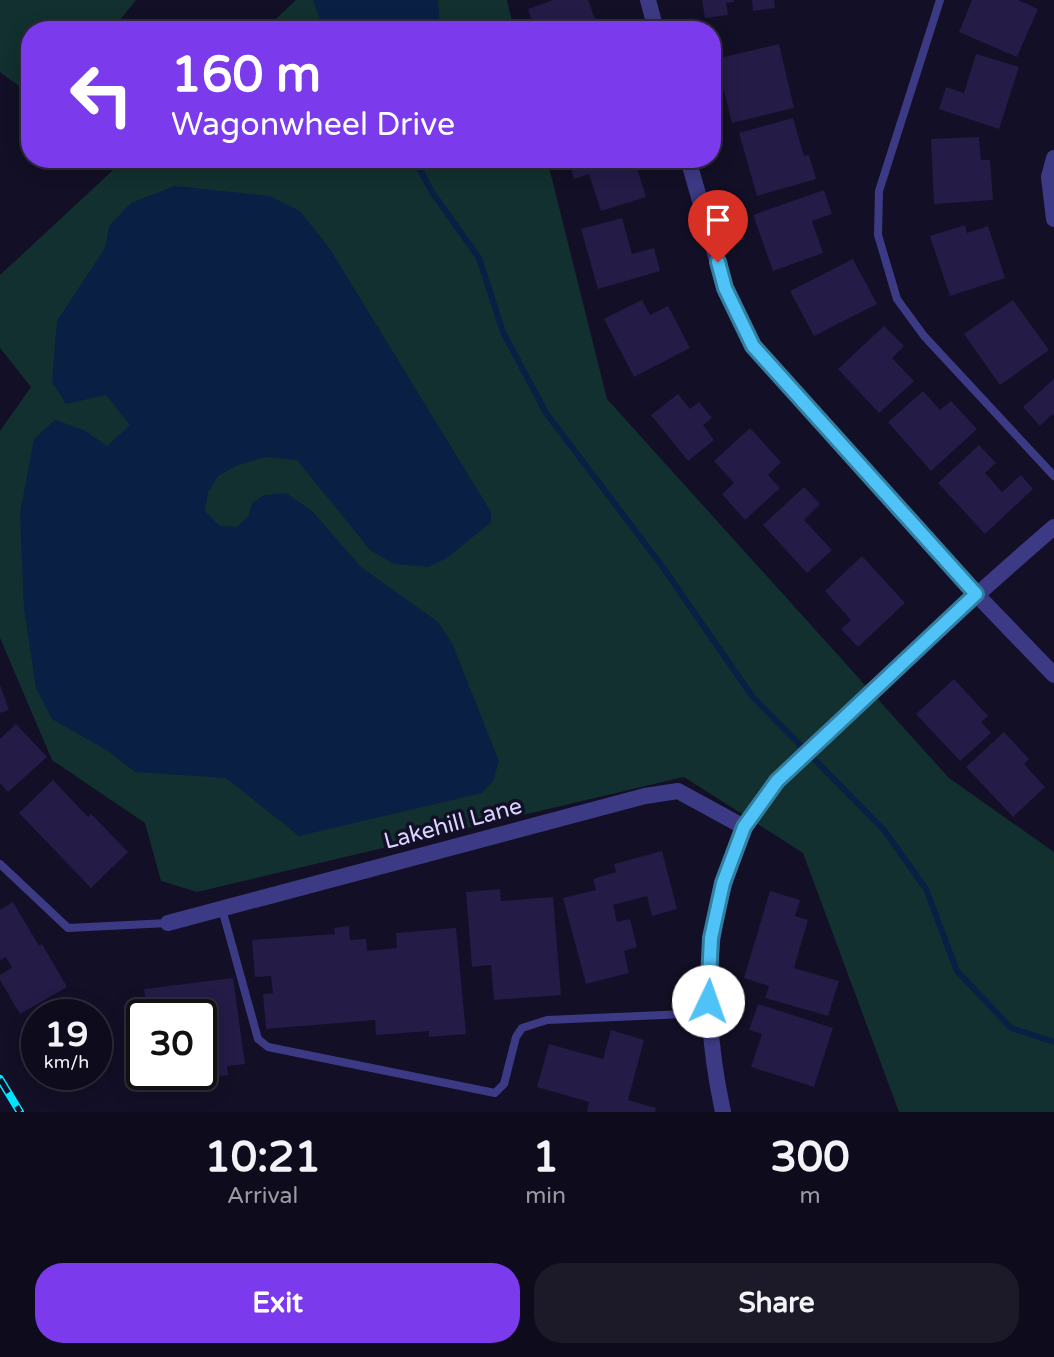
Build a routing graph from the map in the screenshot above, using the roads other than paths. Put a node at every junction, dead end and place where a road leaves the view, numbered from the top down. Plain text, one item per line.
1 (648, 0) edge
2 (940, 0) edge
3 (654, 21) edge
4 (1054, 158) edge
5 (691, 168) edge
6 (1054, 219) edge
7 (1054, 476) edge
8 (1054, 527) edge
9 (976, 594) junction
10 (1054, 675) edge
11 (744, 827) junction
12 (0, 864) edge
13 (222, 909) junction
14 (168, 923) joint
15 (709, 1013) junction
16 (723, 1112) edge

1 - 3 street
2 - 7 lane
4 - 6 street
5 - 9 street
8 - 9 street
9 - 10 street
9 - 11 street
11 - 13 street, Lakehill Lane
11 - 15 street
12 - 14 lane
13 - 14 street, Lakehill Lane
13 - 15 lane
15 - 16 street

